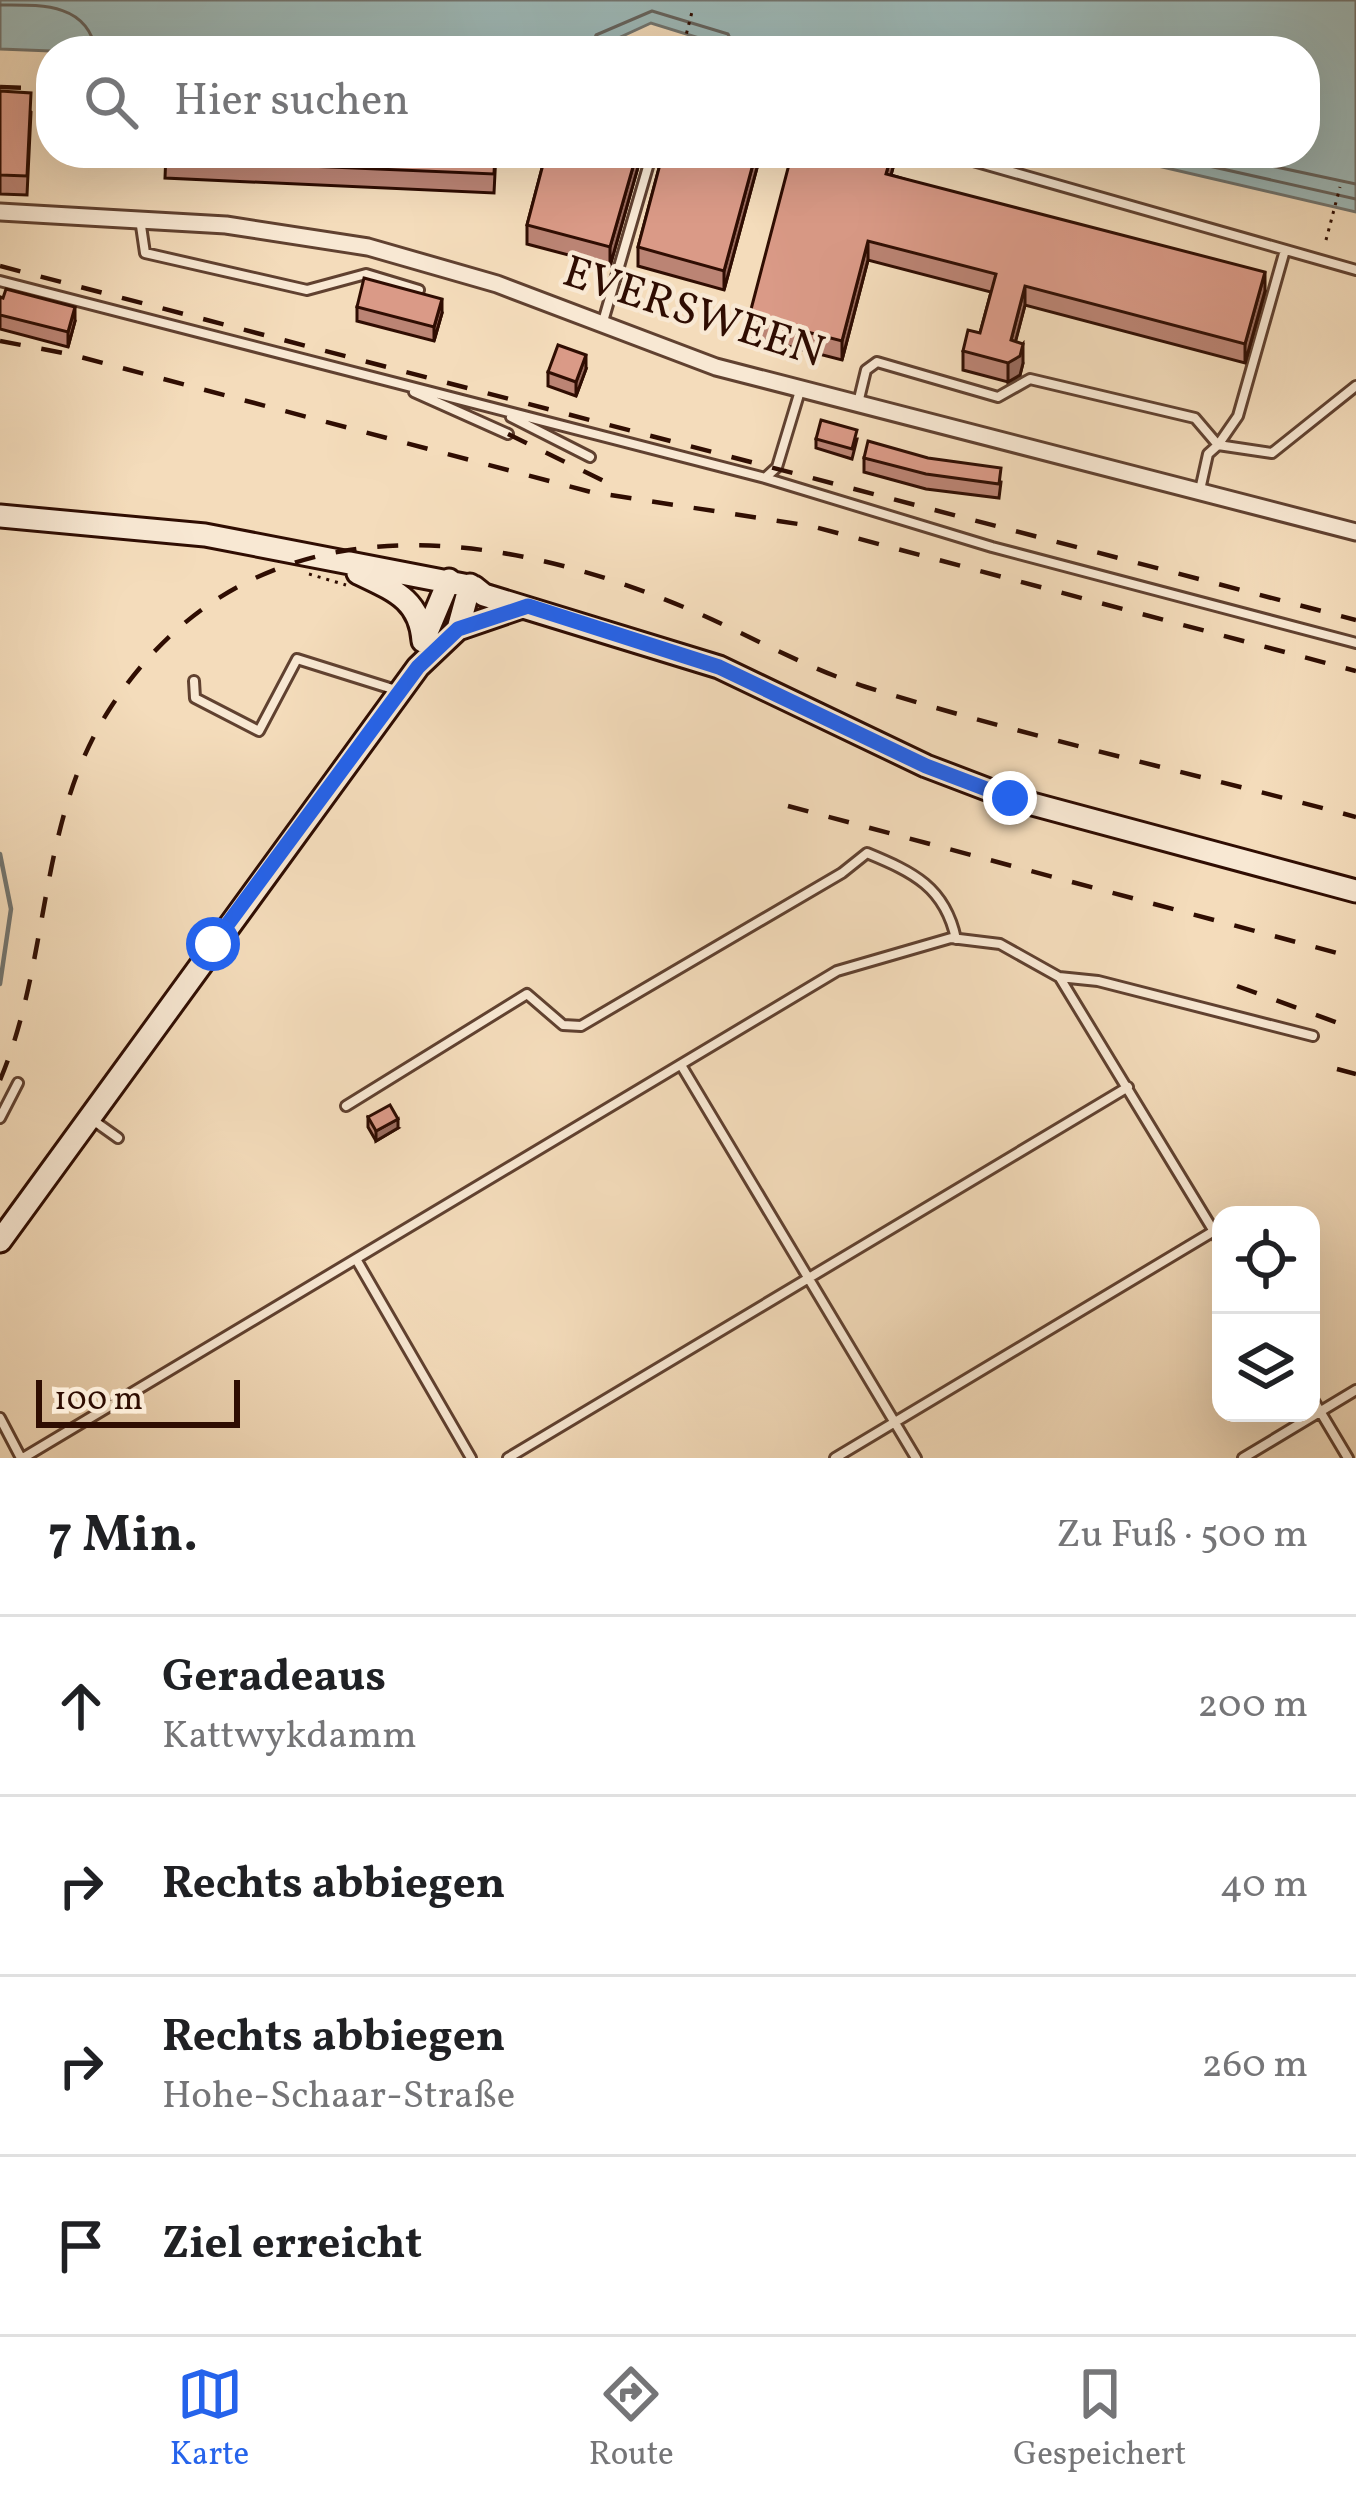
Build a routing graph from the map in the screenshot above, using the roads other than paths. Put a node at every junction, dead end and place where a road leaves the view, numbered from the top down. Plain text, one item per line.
1 (648, 168) edge
2 (998, 168) edge
3 (0, 212) edge
4 (140, 217) junction
5 (1285, 250) junction
6 (1356, 270) edge
7 (0, 281) edge
8 (419, 290) edge
9 (602, 326) junction
10 (390, 382) junction
11 (1356, 386) edge
12 (800, 390) junction
13 (857, 404) junction
14 (494, 409) junction
15 (508, 434) dead end
16 (1218, 445) junction
17 (590, 457) dead end
18 (765, 478) junction
19 (1200, 490) junction
20 (0, 516) edge
21 (1356, 532) edge
22 (342, 565) junction
23 (463, 590) junction
24 (528, 606) junction
25 (458, 629) junction
26 (423, 641) junction
27 (1356, 643) edge
28 (418, 667) junction
29 (194, 681) dead end
30 (400, 692) junction
31 (1356, 891) edge
32 (956, 939) junction
33 (1059, 977) junction
34 (1313, 1036) dead end
35 (681, 1064) junction
36 (18, 1083) dead end
37 (1128, 1087) junction
38 (346, 1106) dead end
39 (89, 1117) junction
40 (0, 1118) edge
41 (118, 1138) dead end
42 (1212, 1228) edge
43 (1212, 1232) edge
44 (0, 1241) edge
45 (356, 1259) junction
46 (809, 1278) junction
47 (1356, 1390) edge
48 (1320, 1412) joint
49 (0, 1418) edge
50 (895, 1422) junction
51 (1303, 1422) edge
52 (22, 1458) edge
53 (471, 1458) edge
54 (508, 1458) edge
55 (835, 1458) edge
56 (916, 1458) edge
57 (1243, 1458) edge
58 (1348, 1458) edge

1 - 9 lane
2 - 5 lane
3 - 4 street, EVERSWEEN
4 - 8 lane
4 - 9 street, EVERSWEEN
5 - 6 lane
5 - 16 lane
7 - 10 lane
9 - 12 street, EVERSWEEN
10 - 14 lane
10 - 15 lane
11 - 16 lane
12 - 13 street, EVERSWEEN
12 - 18 lane
13 - 16 lane
13 - 19 street, EVERSWEEN
14 - 17 lane
14 - 18 lane
16 - 19 lane
18 - 27 lane
19 - 21 street, EVERSWEEN
20 - 22 main road
22 - 23 main road
22 - 26 main road
23 - 24 main road
23 - 25 main road
23 - 26 main road
24 - 25 main road
24 - 31 main road
25 - 28 main road
26 - 28 main road
28 - 30 main road
29 - 30 lane
30 - 39 main road
32 - 33 lane
32 - 35 lane
32 - 38 lane
33 - 34 lane
33 - 37 lane
35 - 45 lane
35 - 46 lane
36 - 40 lane
37 - 42 lane
37 - 46 lane
39 - 41 lane
39 - 44 main road
43 - 50 lane
45 - 52 lane
45 - 53 lane
46 - 50 lane
46 - 54 lane
47 - 48 lane
48 - 58 lane
49 - 52 lane
50 - 55 lane
50 - 56 lane
51 - 57 lane

